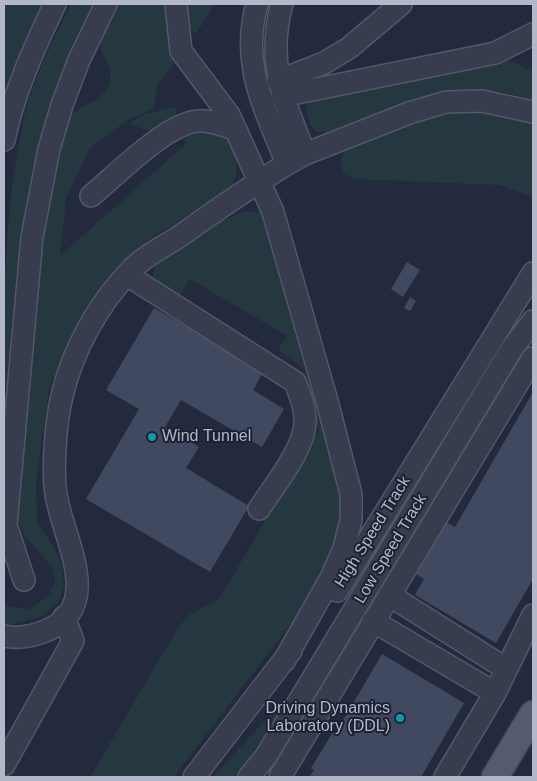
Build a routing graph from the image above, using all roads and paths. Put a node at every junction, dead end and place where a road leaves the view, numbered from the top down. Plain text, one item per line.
1 (54, 4) edge
2 (106, 4) edge
3 (176, 4) edge
4 (257, 4) edge
5 (282, 4) edge
6 (401, 4) edge
7 (533, 34) edge
8 (280, 88) junction
9 (533, 112) edge
10 (236, 130) junction
11 (4, 140) edge
12 (296, 159) junction
13 (259, 181) junction
14 (91, 196) dead end
15 (533, 274) edge
16 (127, 275) junction
17 (533, 321) edge
18 (533, 333) edge
19 (533, 358) edge
20 (259, 509) dead end
21 (24, 580) dead end
22 (389, 595) junction
23 (533, 615) edge
24 (64, 617) junction
25 (373, 621) junction
26 (4, 636) edge
27 (284, 661) junction
28 (505, 668) junction
29 (495, 692) junction
30 (533, 714) edge
31 (4, 765) edge
32 (194, 777) edge
33 (249, 777) edge
34 (280, 777) edge
35 (445, 777) edge
36 (496, 777) edge

1 - 11 lane
2 - 21 lane
3 - 10 lane
4 - 12 lane
5 - 8 lane
6 - 8 lane
7 - 8 lane
8 - 12 lane
9 - 12 lane
10 - 13 lane
10 - 14 lane
12 - 13 lane
13 - 16 lane
13 - 27 lane
15 - 27 lane, High Speed Track
16 - 20 lane
16 - 24 lane
17 - 33 lane, Low Speed Track
18 - 22 lane
19 - 22 lane
22 - 25 lane
22 - 28 lane
23 - 28 lane
24 - 26 lane
24 - 31 lane
25 - 29 lane
25 - 34 lane
27 - 32 lane, High Speed Track
28 - 29 lane
29 - 35 lane
30 - 36 main road

